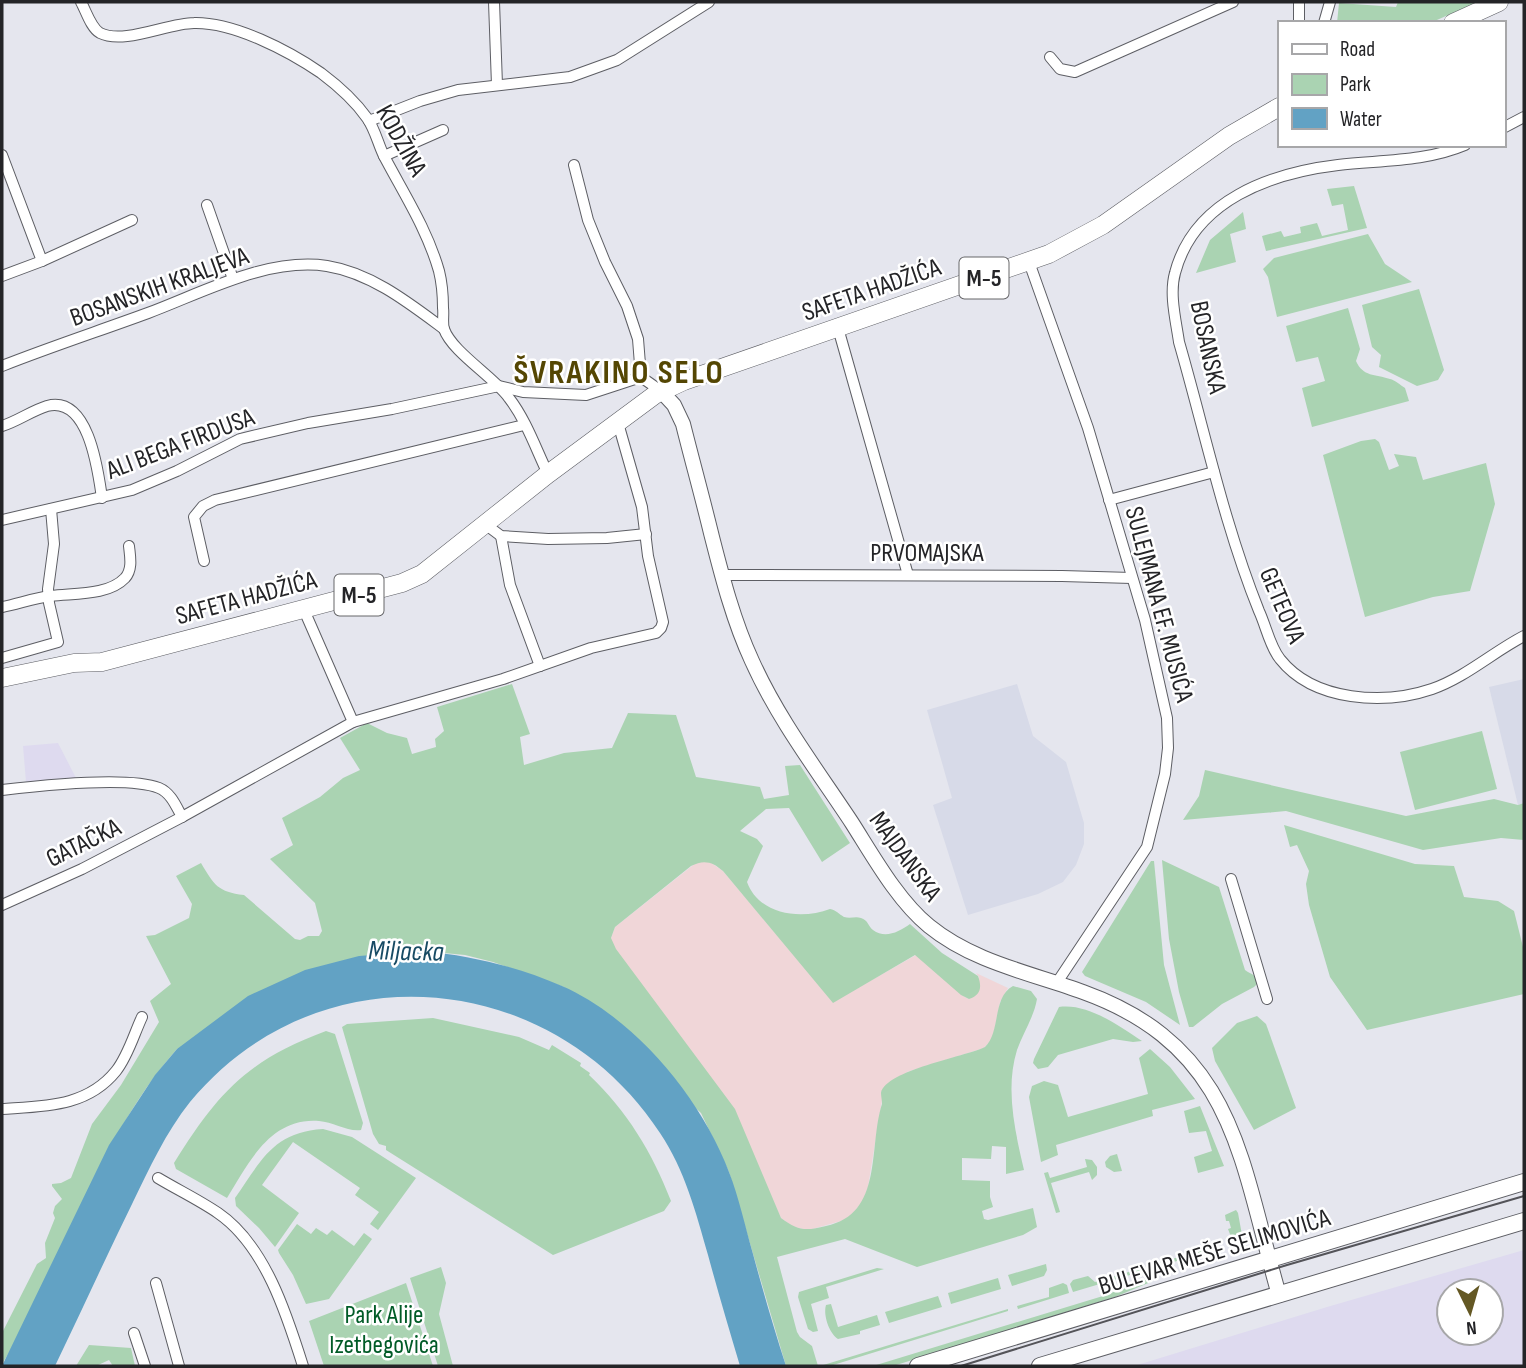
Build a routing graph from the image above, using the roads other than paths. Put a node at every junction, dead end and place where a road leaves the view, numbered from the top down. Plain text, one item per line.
1 (81, 2) edge
2 (494, 2) edge
3 (709, 2) edge
4 (1233, 2) edge
5 (1299, 2) edge
6 (1330, 2) edge
7 (1499, 2) edge
8 (1299, 21) edge
9 (1325, 21) edge
10 (1457, 21) edge
11 (1050, 57) dead end
12 (497, 85) junction
13 (1278, 108) edge
14 (1524, 117) edge
15 (369, 121) junction
16 (1505, 127) edge
17 (443, 130) dead end
18 (1457, 147) edge
19 (2, 155) edge
20 (384, 156) junction
21 (574, 165) dead end
22 (207, 205) dead end
23 (132, 220) dead end
24 (43, 261) junction
25 (1029, 262) junction
26 (2, 276) edge
27 (233, 279) junction
28 (838, 328) junction
29 (444, 329) junction
30 (2, 366) edge
31 (641, 376) junction
32 (499, 386) junction
33 (661, 391) junction
34 (618, 423) junction
35 (524, 425) junction
36 (2, 426) edge
37 (1214, 471) junction
38 (548, 474) junction
39 (103, 498) junction
40 (1110, 500) junction
41 (51, 509) junction
42 (2, 520) edge
43 (485, 524) junction
44 (646, 534) junction
45 (501, 536) junction
46 (129, 546) dead end
47 (204, 561) dead end
48 (722, 575) junction
49 (908, 575) junction
50 (1132, 578) junction
51 (48, 596) junction
52 (2, 607) edge
53 (304, 610) junction
54 (1524, 636) edge
55 (2, 658) edge
56 (540, 666) junction
57 (2, 678) edge
58 (353, 722) junction
59 (2, 790) edge
60 (182, 817) junction
61 (1231, 880) dead end
62 (2, 905) edge
63 (1056, 984) junction
64 (1268, 999) dead end
65 (142, 1017) dead end
66 (2, 1110) edge
67 (158, 1178) dead end
68 (1524, 1182) edge
69 (1524, 1221) edge
70 (1269, 1259) junction
71 (156, 1283) dead end
72 (1279, 1295) junction
73 (134, 1333) dead end
74 (145, 1366) edge
75 (179, 1366) edge
76 (303, 1366) edge
77 (918, 1366) edge
78 (1040, 1366) edge

1 - 15 street, KODŽINA
2 - 12 street
3 - 12 street
4 - 11 street
5 - 8 street
6 - 9 street
7 - 10 main road
12 - 15 street
13 - 25 main road, SAFETA HADŽIĆA / M-5
14 - 16 street
15 - 20 street, KODŽINA
17 - 20 street
18 - 37 street, BOSANSKA
19 - 24 street
20 - 29 street, KODŽINA
21 - 31 street
22 - 27 street
23 - 24 street
24 - 26 street
25 - 28 main road, SAFETA HADŽIĆA / M-5
25 - 40 street, SULEJMANA EF. MUSIĆA
27 - 29 street, BOSANSKIH KRALJEVA
27 - 30 street, BOSANSKIH KRALJEVA
28 - 33 main road, SAFETA HADŽIĆA / M-5
28 - 49 street
29 - 32 street
31 - 32 street
31 - 33 street
32 - 35 street
32 - 39 street, ALI BEGA FIRDUSA
33 - 34 main road, SAFETA HADŽIĆA / M-5
33 - 48 street, MAJDANSKA
34 - 38 main road, SAFETA HADŽIĆA / M-5
34 - 44 street
35 - 38 street
35 - 47 street
36 - 39 street
37 - 40 street
37 - 54 street, GETEOVA
38 - 43 main road, SAFETA HADŽIĆA / M-5
39 - 41 street, ALI BEGA FIRDUSA
40 - 50 street, SULEJMANA EF. MUSIĆA
41 - 42 street, ALI BEGA FIRDUSA
41 - 51 street
43 - 45 street
43 - 53 main road, SAFETA HADŽIĆA / M-5
44 - 45 street
44 - 56 street, GATAČKA
45 - 56 street
46 - 51 street
48 - 49 street, PRVOMAJSKA
48 - 63 street, MAJDANSKA
49 - 50 street, PRVOMAJSKA
50 - 63 street, SULEJMANA EF. MUSIĆA
51 - 52 street
51 - 55 street
53 - 57 main road, SAFETA HADŽIĆA / M-5
53 - 58 street
56 - 58 street, GATAČKA
58 - 60 street, GATAČKA
59 - 60 street, GATAČKA
60 - 62 street, GATAČKA
61 - 64 street
63 - 70 street, MAJDANSKA
65 - 66 street
67 - 76 street
68 - 70 main road, BULEVAR MEŠE SELIMOVIĆA
69 - 72 main road
70 - 72 street, MAJDANSKA
70 - 77 main road, BULEVAR MEŠE SELIMOVIĆA
71 - 75 street
72 - 78 main road
73 - 74 street

